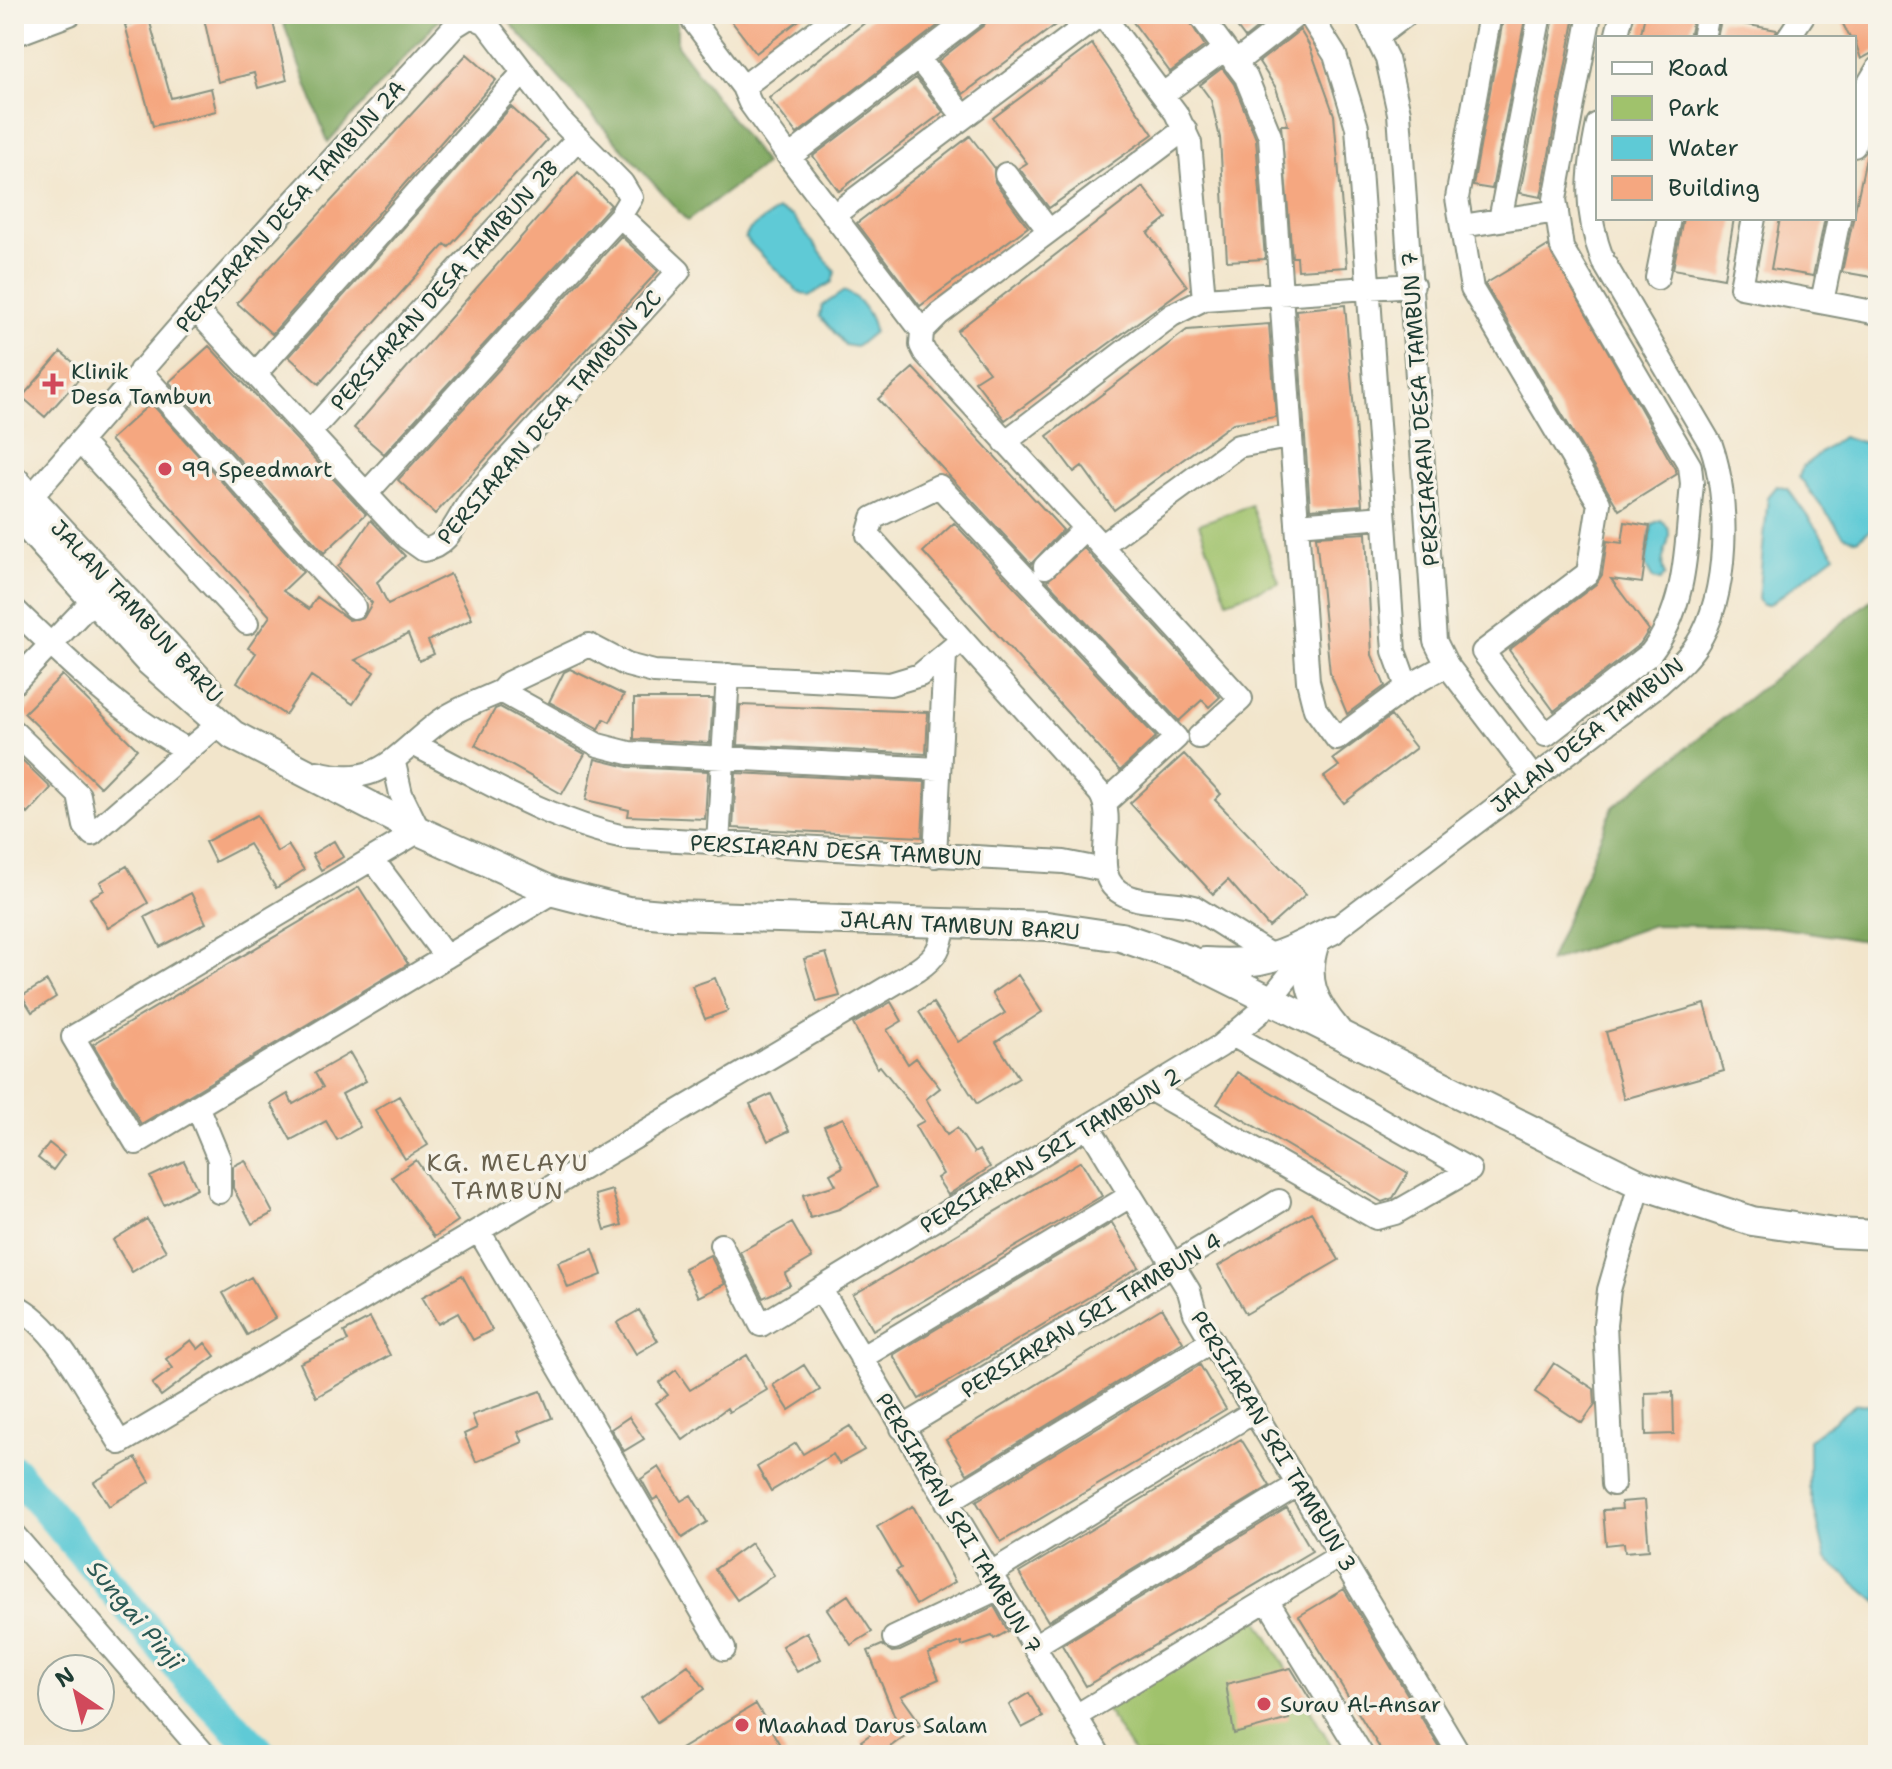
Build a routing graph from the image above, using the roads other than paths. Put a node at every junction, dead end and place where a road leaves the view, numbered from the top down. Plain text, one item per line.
1 (70, 14) edge
2 (688, 14) edge
3 (839, 14) edge
4 (976, 14) edge
5 (1102, 14) edge
6 (1199, 14) edge
7 (1298, 14) edge
8 (1309, 14) edge
9 (1365, 14) edge
10 (1407, 14) edge
11 (1490, 14) edge
12 (1540, 14) edge
13 (1590, 14) edge
14 (1597, 14) edge
15 (1708, 14) edge
16 (1620, 23) edge
17 (14, 35) edge
18 (1703, 36) edge
19 (1377, 37) junction
20 (1230, 56) junction
21 (918, 58) junction
22 (523, 73) junction
23 (1876, 75) edge
24 (743, 87) junction
25 (1163, 94) junction
26 (964, 117) junction
27 (1185, 129) junction
28 (1596, 136) edge
29 (578, 138) junction
30 (1856, 140) edge
31 (789, 157) junction
32 (1006, 174) dead end
33 (1557, 211) junction
34 (834, 215) junction
35 (620, 216) junction
36 (1500, 220) junction
37 (1669, 220) edge
38 (1754, 220) edge
39 (1839, 220) edge
40 (1462, 226) junction
41 (1049, 231) junction
42 (1657, 278) dead end
43 (1413, 285) junction
44 (1368, 288) junction
45 (1280, 293) junction
46 (1204, 299) junction
47 (1822, 302) junction
48 (195, 309) junction
49 (1878, 313) edge
50 (922, 331) junction
51 (140, 371) junction
52 (256, 373) junction
53 (310, 432) junction
54 (1289, 437) junction
55 (1005, 442) junction
56 (81, 443) junction
57 (366, 494) junction
58 (18, 496) edge
59 (1384, 517) junction
60 (1297, 524) junction
61 (1084, 529) junction
62 (1101, 546) junction
63 (82, 554) junction
64 (1045, 567) dead end
65 (94, 599) junction
66 (354, 607) dead end
67 (14, 609) edge
68 (137, 616) junction
69 (247, 623) dead end
70 (51, 645) junction
71 (953, 648) junction
72 (1447, 665) junction
73 (728, 675) junction
74 (14, 683) edge
75 (1407, 687) junction
76 (501, 691) junction
77 (218, 725) junction
78 (14, 732) edge
79 (1199, 737) dead end
80 (413, 744) junction
81 (256, 746) junction
82 (188, 750) junction
83 (723, 758) junction
84 (394, 763) junction
85 (292, 766) junction
86 (939, 769) junction
87 (1534, 779) junction
88 (1106, 802) junction
89 (419, 831) junction
90 (718, 844) junction
91 (935, 856) junction
92 (373, 860) junction
93 (1104, 870) junction
94 (554, 892) junction
95 (945, 922) junction
96 (1323, 937) junction
97 (446, 957) junction
98 (1275, 958) junction
99 (1192, 961) junction
100 (1270, 1000) junction
101 (1234, 1036) junction
102 (1342, 1036) junction
103 (1151, 1090) junction
104 (197, 1106) junction
105 (1089, 1127) junction
106 (1640, 1184) junction
107 (219, 1192) dead end
108 (1130, 1196) junction
109 (1279, 1201) dead end
110 (479, 1231) junction
111 (1878, 1235) edge
112 (721, 1245) dead end
113 (1174, 1266) junction
114 (821, 1290) junction
115 (14, 1305) edge
116 (1212, 1341) junction
117 (861, 1358) junction
118 (1255, 1411) junction
119 (902, 1428) junction
120 (1299, 1484) junction
121 (1613, 1484) dead end
122 (947, 1502) junction
123 (14, 1535) edge
124 (1341, 1555) junction
125 (995, 1580) junction
126 (1267, 1600) junction
127 (894, 1638) dead end
128 (1034, 1646) junction
129 (724, 1649) dead end
130 (1076, 1716) junction
131 (205, 1755) edge
132 (1099, 1755) edge
133 (1362, 1755) edge
134 (1460, 1755) edge

1 - 17 street
2 - 24 street
3 - 24 street
4 - 21 street
5 - 25 street
5 - 26 street
6 - 20 street
7 - 20 street
8 - 44 street, PERSIARAN DESA TAMBUN 7
9 - 19 street, PERSIARAN DESA TAMBUN 7
10 - 19 street
11 - 40 street
12 - 36 street
13 - 33 street
14 - 16 street
15 - 18 street
19 - 43 street, PERSIARAN DESA TAMBUN 7
20 - 25 street
20 - 45 street
21 - 26 street
21 - 31 street
22 - 29 street
22 - 48 street, PERSIARAN DESA TAMBUN 2A
22 - 52 street
23 - 30 street
24 - 31 street
25 - 27 street
26 - 34 street
27 - 41 street
27 - 46 street
28 - 87 street, JALAN DESA TAMBUN
29 - 35 street
29 - 53 street, PERSIARAN DESA TAMBUN 2B
31 - 34 street
32 - 41 street
33 - 36 street
33 - 40 street
34 - 50 street
35 - 57 street
35 - 57 street, PERSIARAN DESA TAMBUN 2C
36 - 40 street
37 - 42 street
38 - 47 street
39 - 47 street
41 - 50 street
43 - 44 street
43 - 72 street, PERSIARAN DESA TAMBUN 7
44 - 45 street
44 - 59 street, PERSIARAN DESA TAMBUN 7
45 - 46 street
45 - 54 street
46 - 55 street
47 - 49 street
48 - 51 street, PERSIARAN DESA TAMBUN 2A
48 - 52 street
50 - 55 street
51 - 56 street, PERSIARAN DESA TAMBUN 2A
51 - 66 street
52 - 53 street
53 - 57 street
54 - 60 street
54 - 62 street
55 - 61 street
56 - 58 street, PERSIARAN DESA TAMBUN 2A
56 - 69 street
58 - 63 main road, JALAN TAMBUN BARU
58 - 65 main road, JALAN TAMBUN BARU
59 - 60 street
59 - 75 street, PERSIARAN DESA TAMBUN 7
60 - 75 street
61 - 62 street
61 - 64 street
62 - 79 street
63 - 65 main road
63 - 68 main road, JALAN TAMBUN BARU
65 - 68 main road
65 - 70 street
65 - 77 main road, JALAN TAMBUN BARU
67 - 70 street
68 - 81 main road, JALAN TAMBUN BARU
70 - 74 street
70 - 82 street
71 - 73 street
71 - 86 street
71 - 88 street
71 - 88 street
72 - 75 street
72 - 87 street, PERSIARAN DESA TAMBUN 7
73 - 76 street
73 - 83 street
76 - 80 street
76 - 83 street
77 - 81 main road, JALAN TAMBUN BARU
77 - 82 street
78 - 82 street
80 - 84 street
80 - 90 street, PERSIARAN DESA TAMBUN
81 - 85 main road, JALAN TAMBUN BARU
83 - 86 street
83 - 90 street
84 - 85 street
84 - 89 street
85 - 89 main road, JALAN TAMBUN BARU
86 - 91 street
87 - 96 street, JALAN DESA TAMBUN
88 - 93 street
89 - 92 street
89 - 94 main road, JALAN TAMBUN BARU
90 - 91 street, PERSIARAN DESA TAMBUN
91 - 93 street, PERSIARAN DESA TAMBUN
92 - 97 street
92 - 104 street
93 - 98 street
94 - 95 main road, JALAN TAMBUN BARU
94 - 97 street
95 - 99 main road, JALAN TAMBUN BARU
95 - 110 street
96 - 98 main road
96 - 100 street, JALAN DESA TAMBUN
96 - 102 main road
97 - 104 street
98 - 99 main road
99 - 100 main road, JALAN TAMBUN BARU
100 - 101 street, PERSIARAN SRI TAMBUN 2
100 - 102 main road, JALAN TAMBUN BARU
101 - 103 street, PERSIARAN SRI TAMBUN 2
101 - 103 street
102 - 106 main road, JALAN TAMBUN BARU
103 - 105 street, PERSIARAN SRI TAMBUN 2
104 - 107 street
105 - 108 street, PERSIARAN SRI TAMBUN 3
105 - 114 street, PERSIARAN SRI TAMBUN 2
106 - 111 main road, JALAN TAMBUN BARU
106 - 121 street
108 - 113 street, PERSIARAN SRI TAMBUN 3
108 - 117 street
109 - 113 street, PERSIARAN SRI TAMBUN 4
110 - 115 street
110 - 129 street
112 - 114 street, PERSIARAN SRI TAMBUN 2
113 - 116 street, PERSIARAN SRI TAMBUN 3
113 - 119 street, PERSIARAN SRI TAMBUN 4
114 - 117 street, PERSIARAN SRI TAMBUN 7
116 - 118 street, PERSIARAN SRI TAMBUN 3
116 - 122 street
117 - 119 street, PERSIARAN SRI TAMBUN 7
118 - 120 street, PERSIARAN SRI TAMBUN 3
118 - 125 street
119 - 122 street, PERSIARAN SRI TAMBUN 7
120 - 124 street, PERSIARAN SRI TAMBUN 3
120 - 128 street
122 - 125 street, PERSIARAN SRI TAMBUN 7
123 - 131 street
124 - 126 street
124 - 134 street, PERSIARAN SRI TAMBUN 3
125 - 127 street
125 - 128 street, PERSIARAN SRI TAMBUN 7
126 - 130 street
126 - 133 street
128 - 130 street, PERSIARAN SRI TAMBUN 7
130 - 132 street, PERSIARAN SRI TAMBUN 7

